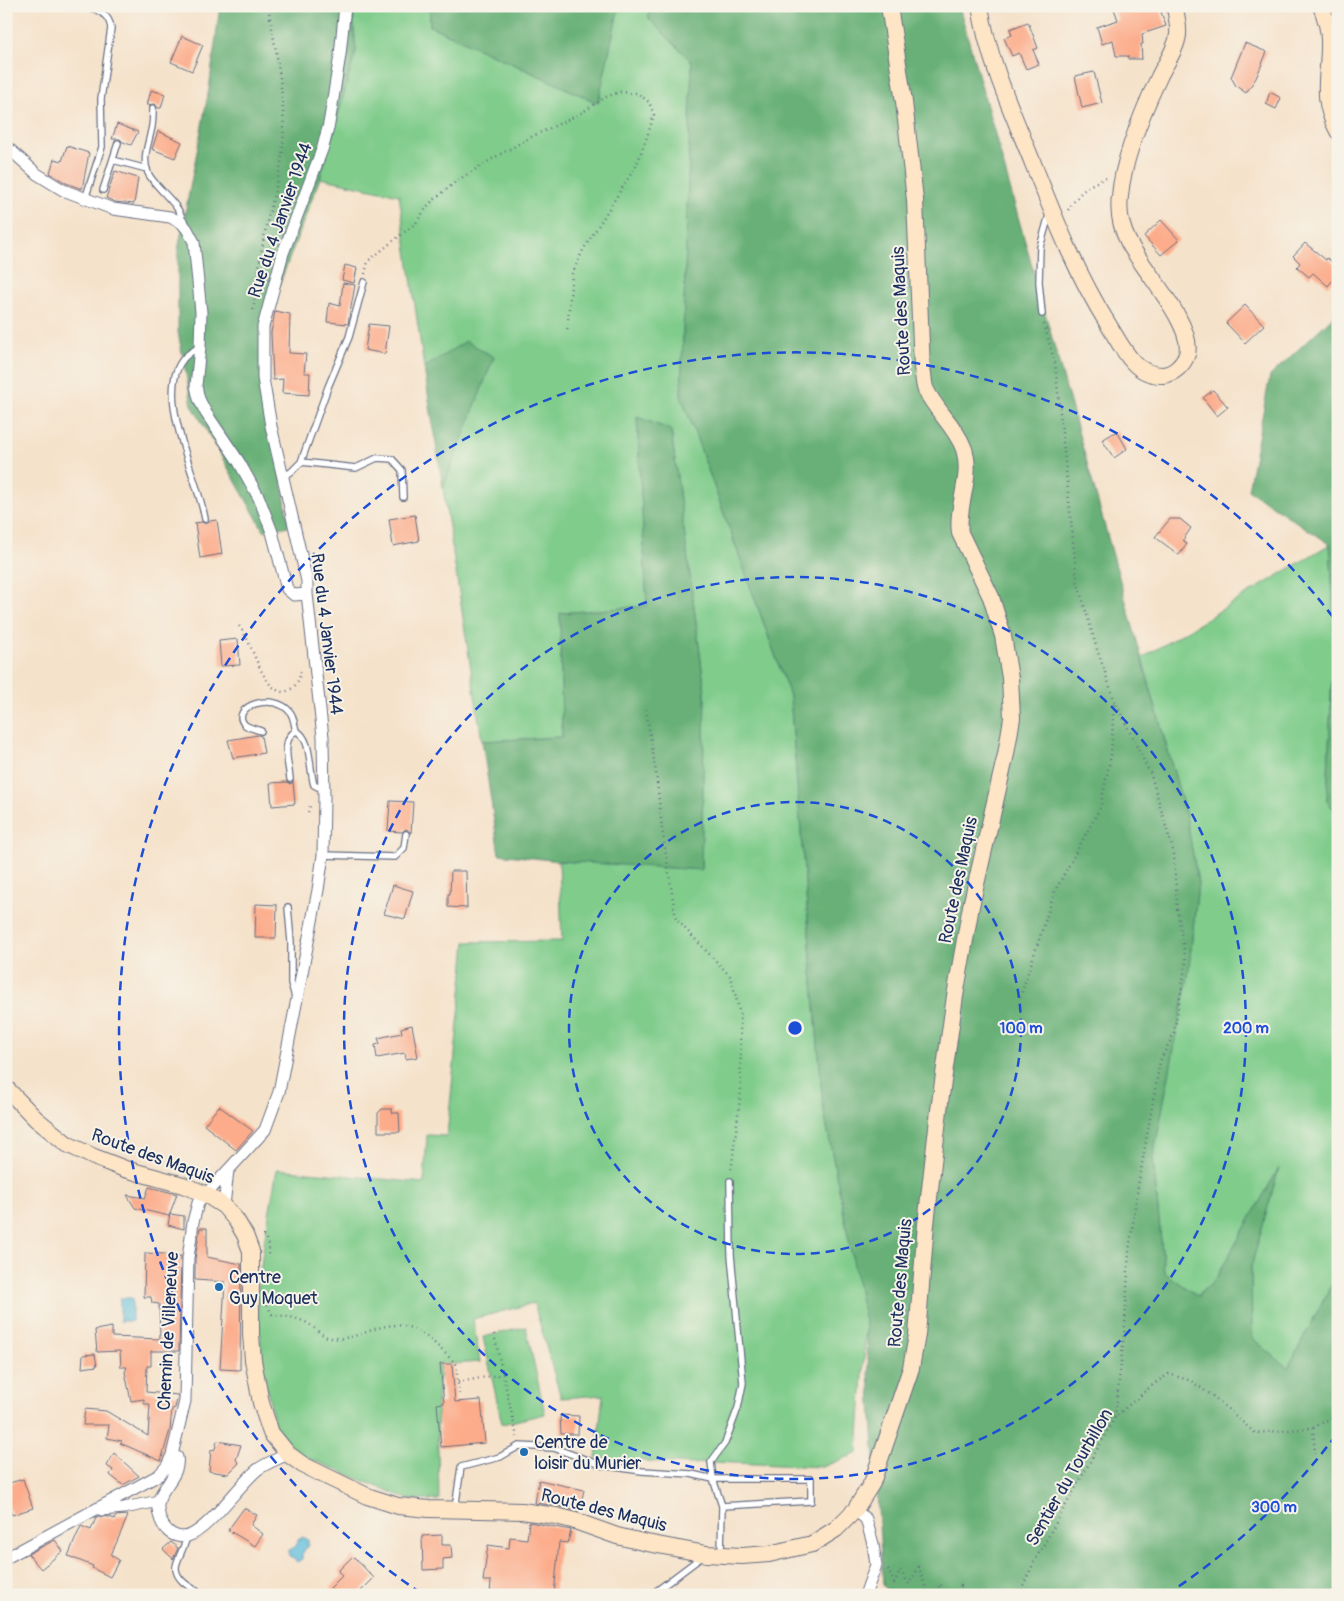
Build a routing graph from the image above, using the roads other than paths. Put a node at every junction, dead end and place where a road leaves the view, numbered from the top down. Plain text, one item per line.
1 (86, 6) edge
2 (345, 6) edge
3 (889, 6) edge
4 (980, 6) edge
5 (1175, 6) edge
6 (1321, 6) edge
7 (153, 108) dead end
8 (1338, 131) edge
9 (118, 143) dead end
10 (6, 146) edge
11 (112, 160) junction
12 (147, 169) junction
13 (103, 190) dead end
14 (85, 199) junction
15 (1054, 215) junction
16 (182, 223) junction
17 (364, 282) road end
18 (1042, 314) road end
19 (200, 347) junction
20 (302, 462) junction
21 (282, 477) junction
22 (403, 497) dead end
23 (205, 519) dead end
24 (307, 594) junction
25 (296, 730) junction
26 (262, 731) dead end
27 (290, 779) dead end
28 (324, 786) junction
29 (406, 834) dead end
30 (323, 855) junction
31 (288, 907) dead end
32 (297, 1001) junction
33 (6, 1088) edge
34 (228, 1170) junction
35 (730, 1181) road end
36 (205, 1194) junction
37 (224, 1206) junction
38 (288, 1454) junction
39 (172, 1455) junction
40 (713, 1479) junction
41 (159, 1501) junction
42 (722, 1506) junction
43 (455, 1509) junction
44 (95, 1510) junction
45 (855, 1510) junction
46 (187, 1537) junction
47 (714, 1555) junction
48 (6, 1558) edge
49 (203, 1595) edge
50 (651, 1595) edge
51 (865, 1595) edge

1 - 14 lane
2 - 21 street, Rue du 4 Janvier 1944
3 - 45 street, Route des Maquis
4 - 15 street
5 - 15 street
6 - 8 street
7 - 12 lane
9 - 11 lane
10 - 14 street
11 - 12 lane
11 - 13 lane
12 - 16 lane
14 - 16 street
15 - 18 lane
16 - 19 street
17 - 20 lane
19 - 23 lane
19 - 24 street
20 - 21 lane
20 - 22 lane
21 - 24 street, Rue du 4 Janvier 1944
24 - 28 street, Rue du 4 Janvier 1944
25 - 26 lane
25 - 27 lane
25 - 28 lane
28 - 30 street, Rue du 4 Janvier 1944
29 - 30 lane
30 - 32 street, Rue du 4 Janvier 1944
31 - 32 lane
32 - 34 street, Rue du 4 Janvier 1944
33 - 36 street, Route des Maquis
34 - 36 street, Rue du 4 Janvier 1944
34 - 37 street
35 - 40 lane
36 - 37 street, Route des Maquis
36 - 39 street, Chemin de Villeneuve
37 - 38 street, Route des Maquis
38 - 43 street, Route des Maquis
38 - 46 street
39 - 41 street
39 - 44 street, Chemin de Villeneuve
40 - 42 lane
40 - 42 lane
40 - 43 lane
41 - 44 street
41 - 46 street
42 - 47 lane
43 - 47 street, Route des Maquis
44 - 48 street, Chemin de Villeneuve
45 - 47 street, Route des Maquis
45 - 51 street
46 - 49 lane
47 - 50 lane

